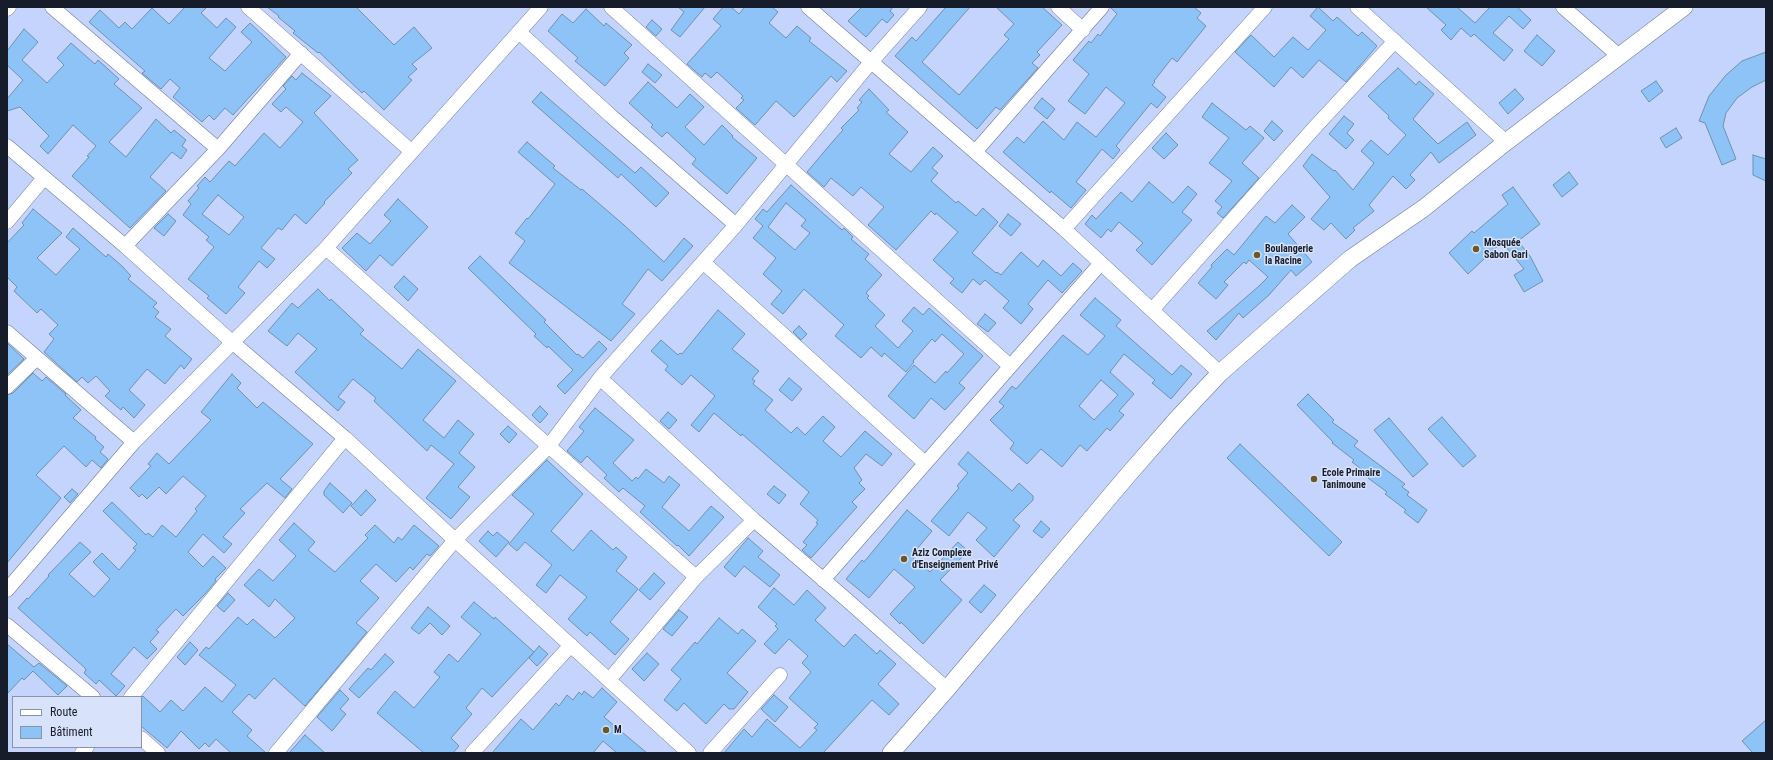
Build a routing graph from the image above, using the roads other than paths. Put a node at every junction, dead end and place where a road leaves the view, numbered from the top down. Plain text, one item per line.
1 (9, 7) edge
2 (52, 7) edge
3 (248, 7) edge
4 (541, 7) edge
5 (612, 7) edge
6 (808, 7) edge
7 (920, 7) edge
8 (1058, 7) edge
9 (1102, 7) edge
10 (1265, 7) edge
11 (1356, 7) edge
12 (1563, 7) edge
13 (1684, 7) edge
14 (7, 9) edge
15 (1083, 30) junction
16 (519, 32) junction
17 (1395, 41) junction
18 (301, 54) junction
19 (1619, 56) junction
20 (871, 62) junction
21 (1506, 142) junction
22 (7, 146) edge
23 (218, 149) junction
24 (411, 151) junction
25 (975, 152) junction
26 (786, 164) junction
27 (44, 178) junction
28 (7, 222) edge
29 (736, 225) junction
30 (1064, 229) junction
31 (125, 246) junction
32 (326, 248) junction
33 (703, 262) junction
34 (1101, 263) junction
35 (1152, 310) junction
36 (7, 332) edge
37 (232, 342) junction
38 (37, 358) junction
39 (1010, 366) junction
40 (1220, 373) junction
41 (600, 378) junction
42 (7, 387) edge
43 (345, 438) junction
44 (134, 442) junction
45 (548, 447) junction
46 (925, 462) junction
47 (754, 520) junction
48 (455, 540) junction
49 (696, 577) junction
50 (823, 580) junction
51 (7, 590) edge
52 (7, 625) edge
53 (571, 646) junction
54 (780, 675) dead end
55 (609, 680) junction
56 (947, 689) junction
57 (92, 696) edge
58 (132, 696) edge
59 (142, 739) edge
60 (683, 751) edge
61 (158, 753) edge
62 (276, 753) edge
63 (472, 753) edge
64 (710, 753) edge
65 (891, 753) edge

1 - 14 street
2 - 23 street
3 - 18 street
4 - 16 street
5 - 26 street
6 - 20 street
7 - 20 street
8 - 15 street
9 - 15 street
10 - 30 street
11 - 17 street
12 - 19 street
13 - 19 street
15 - 25 street
16 - 24 street
16 - 29 street
17 - 21 street
17 - 35 street
18 - 23 street
18 - 24 street
19 - 21 street
20 - 25 street
20 - 26 street
21 - 40 street
22 - 27 street
23 - 31 street
24 - 32 street
25 - 30 street
26 - 29 street
26 - 39 street
27 - 28 street
27 - 31 street
29 - 33 street
30 - 34 street
31 - 37 street
32 - 37 street
32 - 45 street
33 - 41 street
33 - 46 street
34 - 35 street
34 - 39 street
35 - 40 street
36 - 38 street
37 - 43 street
37 - 44 street
38 - 42 street
38 - 44 street
39 - 46 street
40 - 56 street
41 - 45 street
41 - 47 street
43 - 48 street
43 - 58 street
44 - 51 street
45 - 48 street
45 - 49 street
46 - 50 street
47 - 49 street
47 - 50 street
48 - 53 street
48 - 62 street
49 - 55 street
50 - 56 street
52 - 57 street
53 - 55 street
53 - 63 street
54 - 64 street
55 - 60 street
56 - 65 street
59 - 61 street

